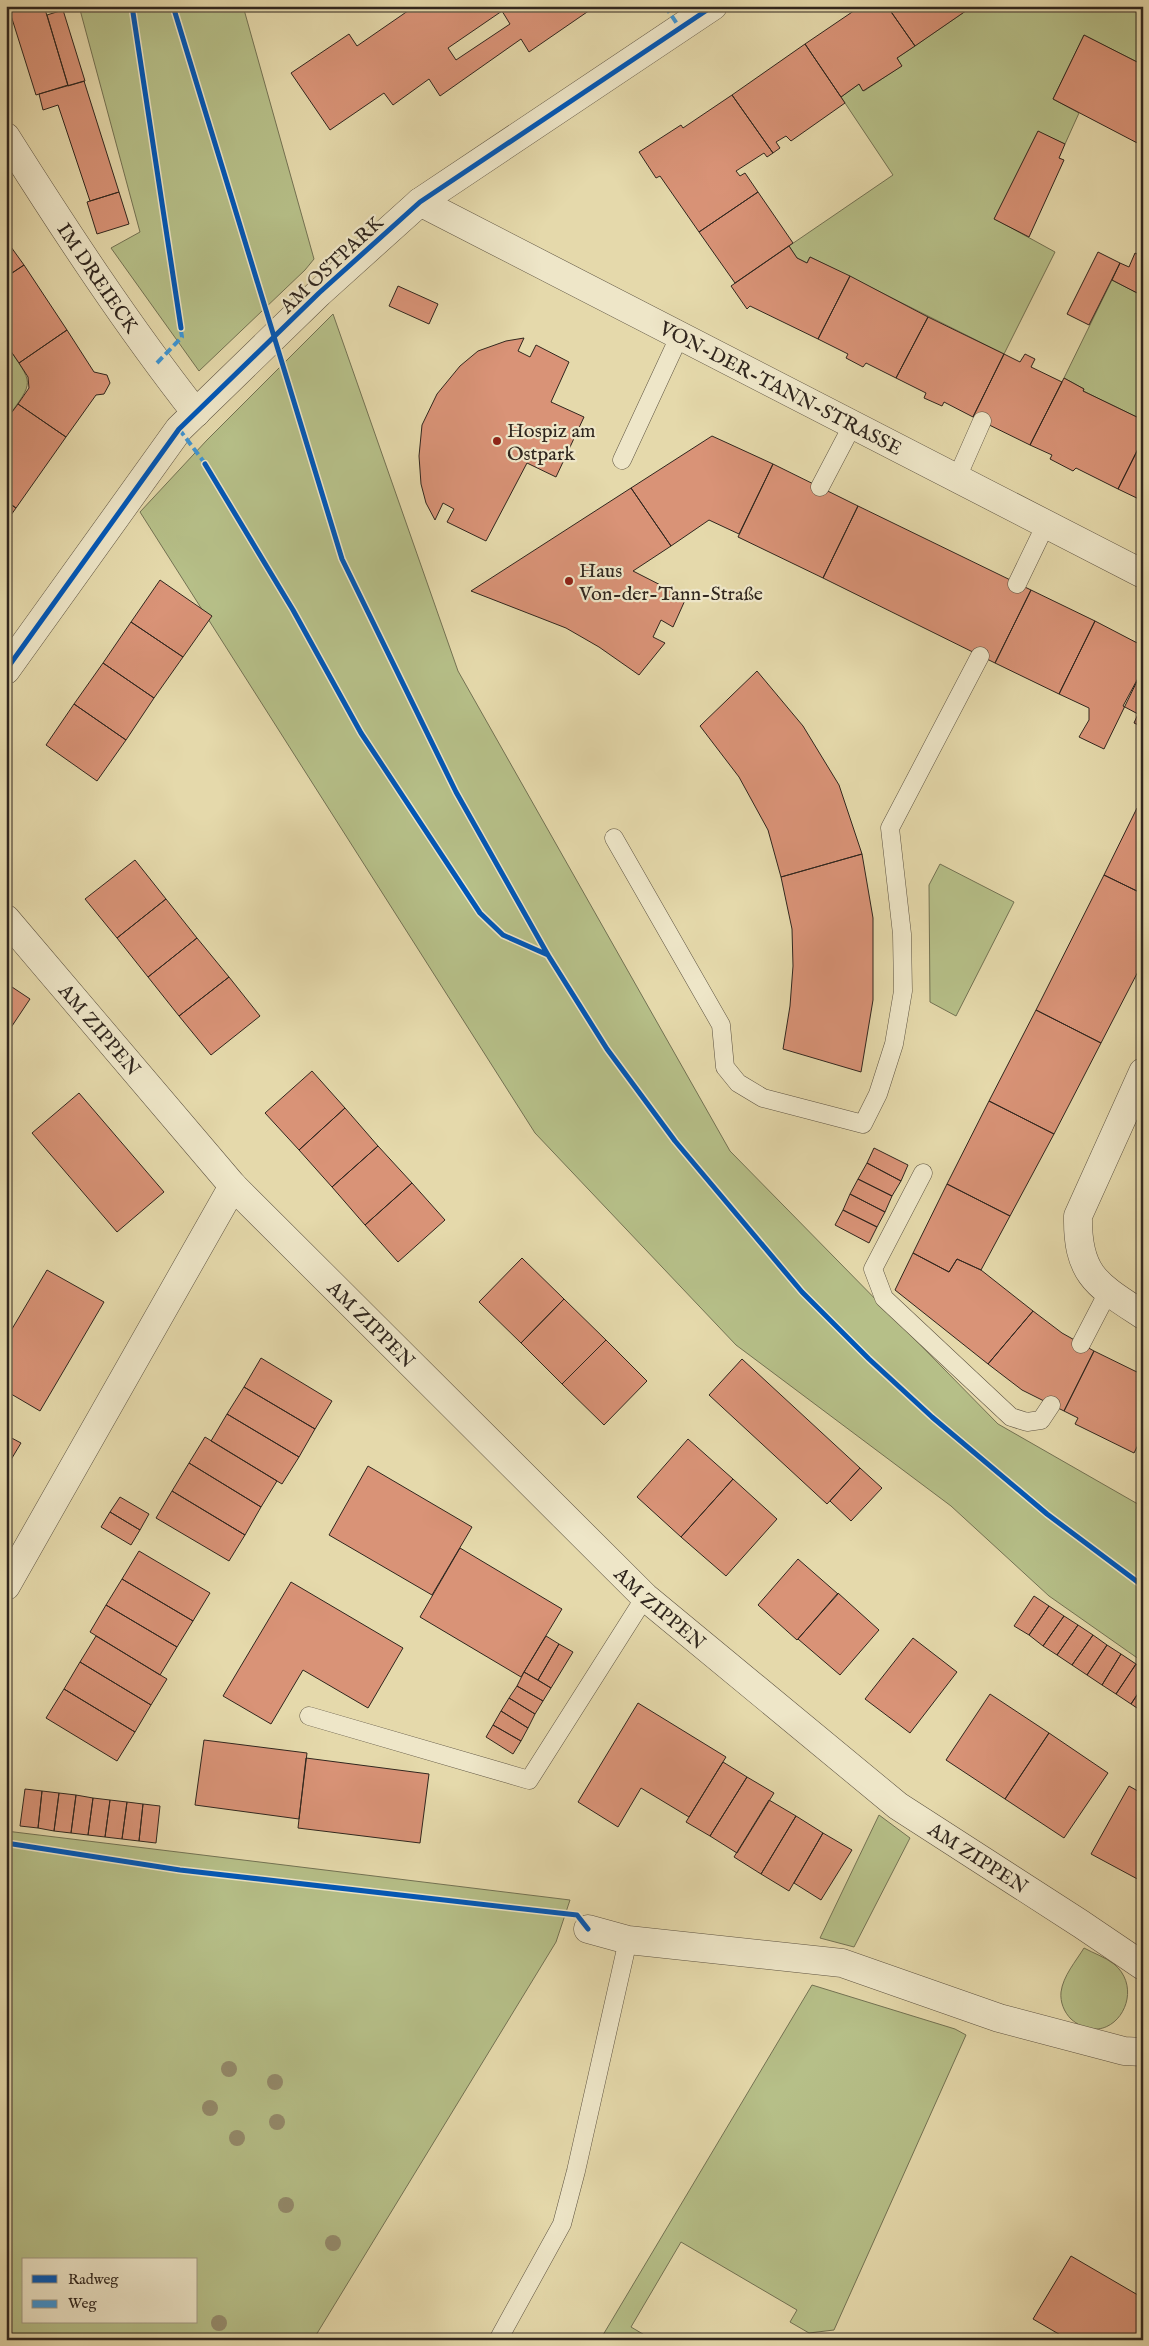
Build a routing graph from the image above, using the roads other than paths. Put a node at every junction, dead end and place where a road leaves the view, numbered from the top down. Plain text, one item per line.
1 (713, 6) edge
2 (6, 138) edge
3 (420, 202) junction
4 (679, 337) junction
5 (200, 409) junction
6 (982, 421) dead end
7 (852, 426) junction
8 (622, 460) dead end
9 (956, 480) junction
10 (820, 488) dead end
11 (1045, 526) junction
12 (1143, 574) edge
13 (1017, 584) dead end
14 (980, 656) dead end
15 (6, 670) edge
16 (614, 838) dead end
17 (6, 919) edge
18 (1143, 1072) edge
19 (923, 1173) dead end
20 (233, 1186) junction
21 (1108, 1292) junction
22 (1143, 1315) edge
23 (1081, 1344) dead end
24 (1051, 1405) dead end
25 (6, 1586) edge
26 (645, 1597) junction
27 (309, 1716) dead end
28 (588, 1929) dead end
29 (628, 1940) junction
30 (1143, 1966) edge
31 (1143, 2052) edge
32 (498, 2340) edge

1 - 3 street, AM OSTPARK
2 - 5 street, IM DREIECK
3 - 4 street, VON-DER-TANN-STRASSE
3 - 5 street, AM OSTPARK
4 - 7 street, VON-DER-TANN-STRASSE
4 - 8 lane
5 - 15 street, AM OSTPARK
6 - 9 lane
7 - 9 street, VON-DER-TANN-STRASSE
7 - 10 lane
9 - 11 street, VON-DER-TANN-STRASSE
11 - 12 street, VON-DER-TANN-STRASSE
11 - 13 lane
14 - 16 lane
17 - 20 street, AM ZIPPEN
18 - 21 street
19 - 24 lane
20 - 25 street
20 - 26 street, AM ZIPPEN
21 - 22 street
21 - 23 lane
26 - 27 lane
26 - 30 street, AM ZIPPEN
28 - 29 street
29 - 31 street
29 - 32 lane

